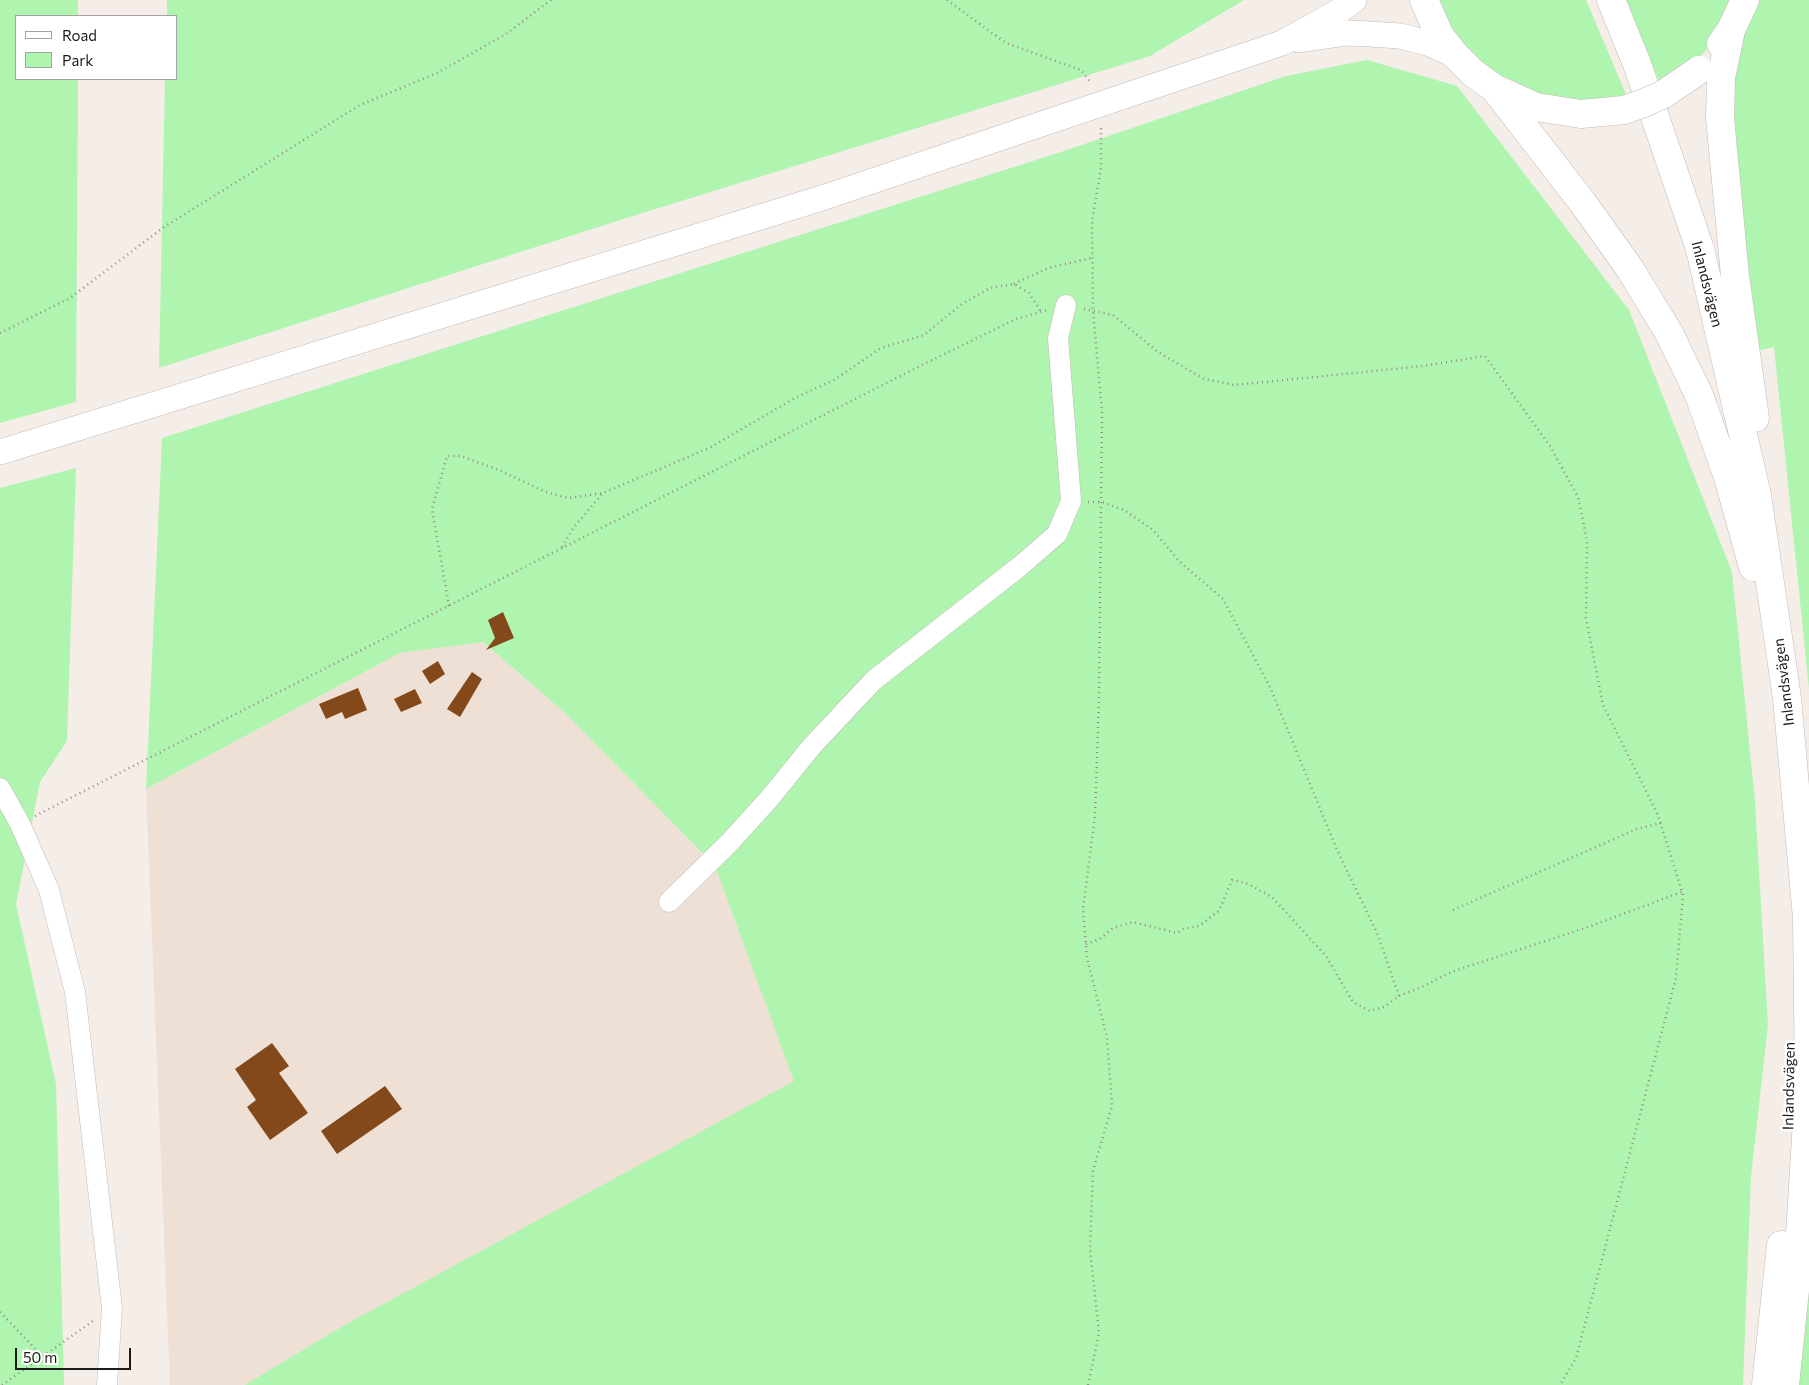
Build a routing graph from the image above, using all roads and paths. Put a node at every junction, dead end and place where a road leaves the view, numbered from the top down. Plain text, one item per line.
1 (551, 0) edge
2 (947, 0) edge
3 (1354, 0) edge
4 (1424, 0) edge
5 (1601, 0) edge
6 (1611, 0) edge
7 (1742, 9) edge
8 (1282, 43) junction
9 (1455, 55) junction
10 (1091, 83) dead end
11 (1494, 88) junction
12 (1101, 123) dead end
13 (1092, 258) junction
14 (1014, 284) junction
15 (1066, 305) junction
16 (1094, 311) junction
17 (1041, 312) junction
18 (0, 333) edge
19 (0, 452) edge
20 (602, 493) junction
21 (1102, 502) junction
22 (561, 548) junction
23 (1759, 588) junction
24 (449, 606) junction
25 (1777, 624) junction
26 (0, 788) edge
27 (1661, 823) junction
28 (20, 824) junction
29 (1682, 891) junction
30 (669, 902) dead end
31 (1454, 910) dead end
32 (1086, 944) junction
33 (1399, 996) junction
34 (112, 1308) junction
35 (0, 1312) edge
36 (42, 1356) junction
37 (2, 1385) edge
38 (107, 1385) edge
39 (1088, 1385) edge
40 (1560, 1385) edge
41 (1766, 1385) edge
42 (1786, 1385) edge

1 - 18 path
2 - 10 path
3 - 8 main road
4 - 9 highway
5 - 23 highway, Inlandsvägen
6 - 25 highway, Inlandsvägen
7 - 11 highway, bridge
7 - 25 highway
8 - 9 main road
8 - 19 main road
9 - 11 highway
11 - 23 highway
12 - 13 path
13 - 14 path
13 - 16 path
14 - 17 path
14 - 20 path
15 - 16 path
15 - 17 path
15 - 30 street
16 - 21 path
16 - 27 path
17 - 22 path
20 - 22 path
20 - 24 path
21 - 32 path
21 - 33 path
22 - 24 path
23 - 41 highway, Inlandsvägen
24 - 28 path
25 - 42 highway, Inlandsvägen
26 - 28 street
27 - 29 path
27 - 31 path
28 - 34 street
29 - 33 path
29 - 40 path
32 - 33 path
32 - 39 path
34 - 36 path
34 - 38 street
35 - 36 path
36 - 37 path

